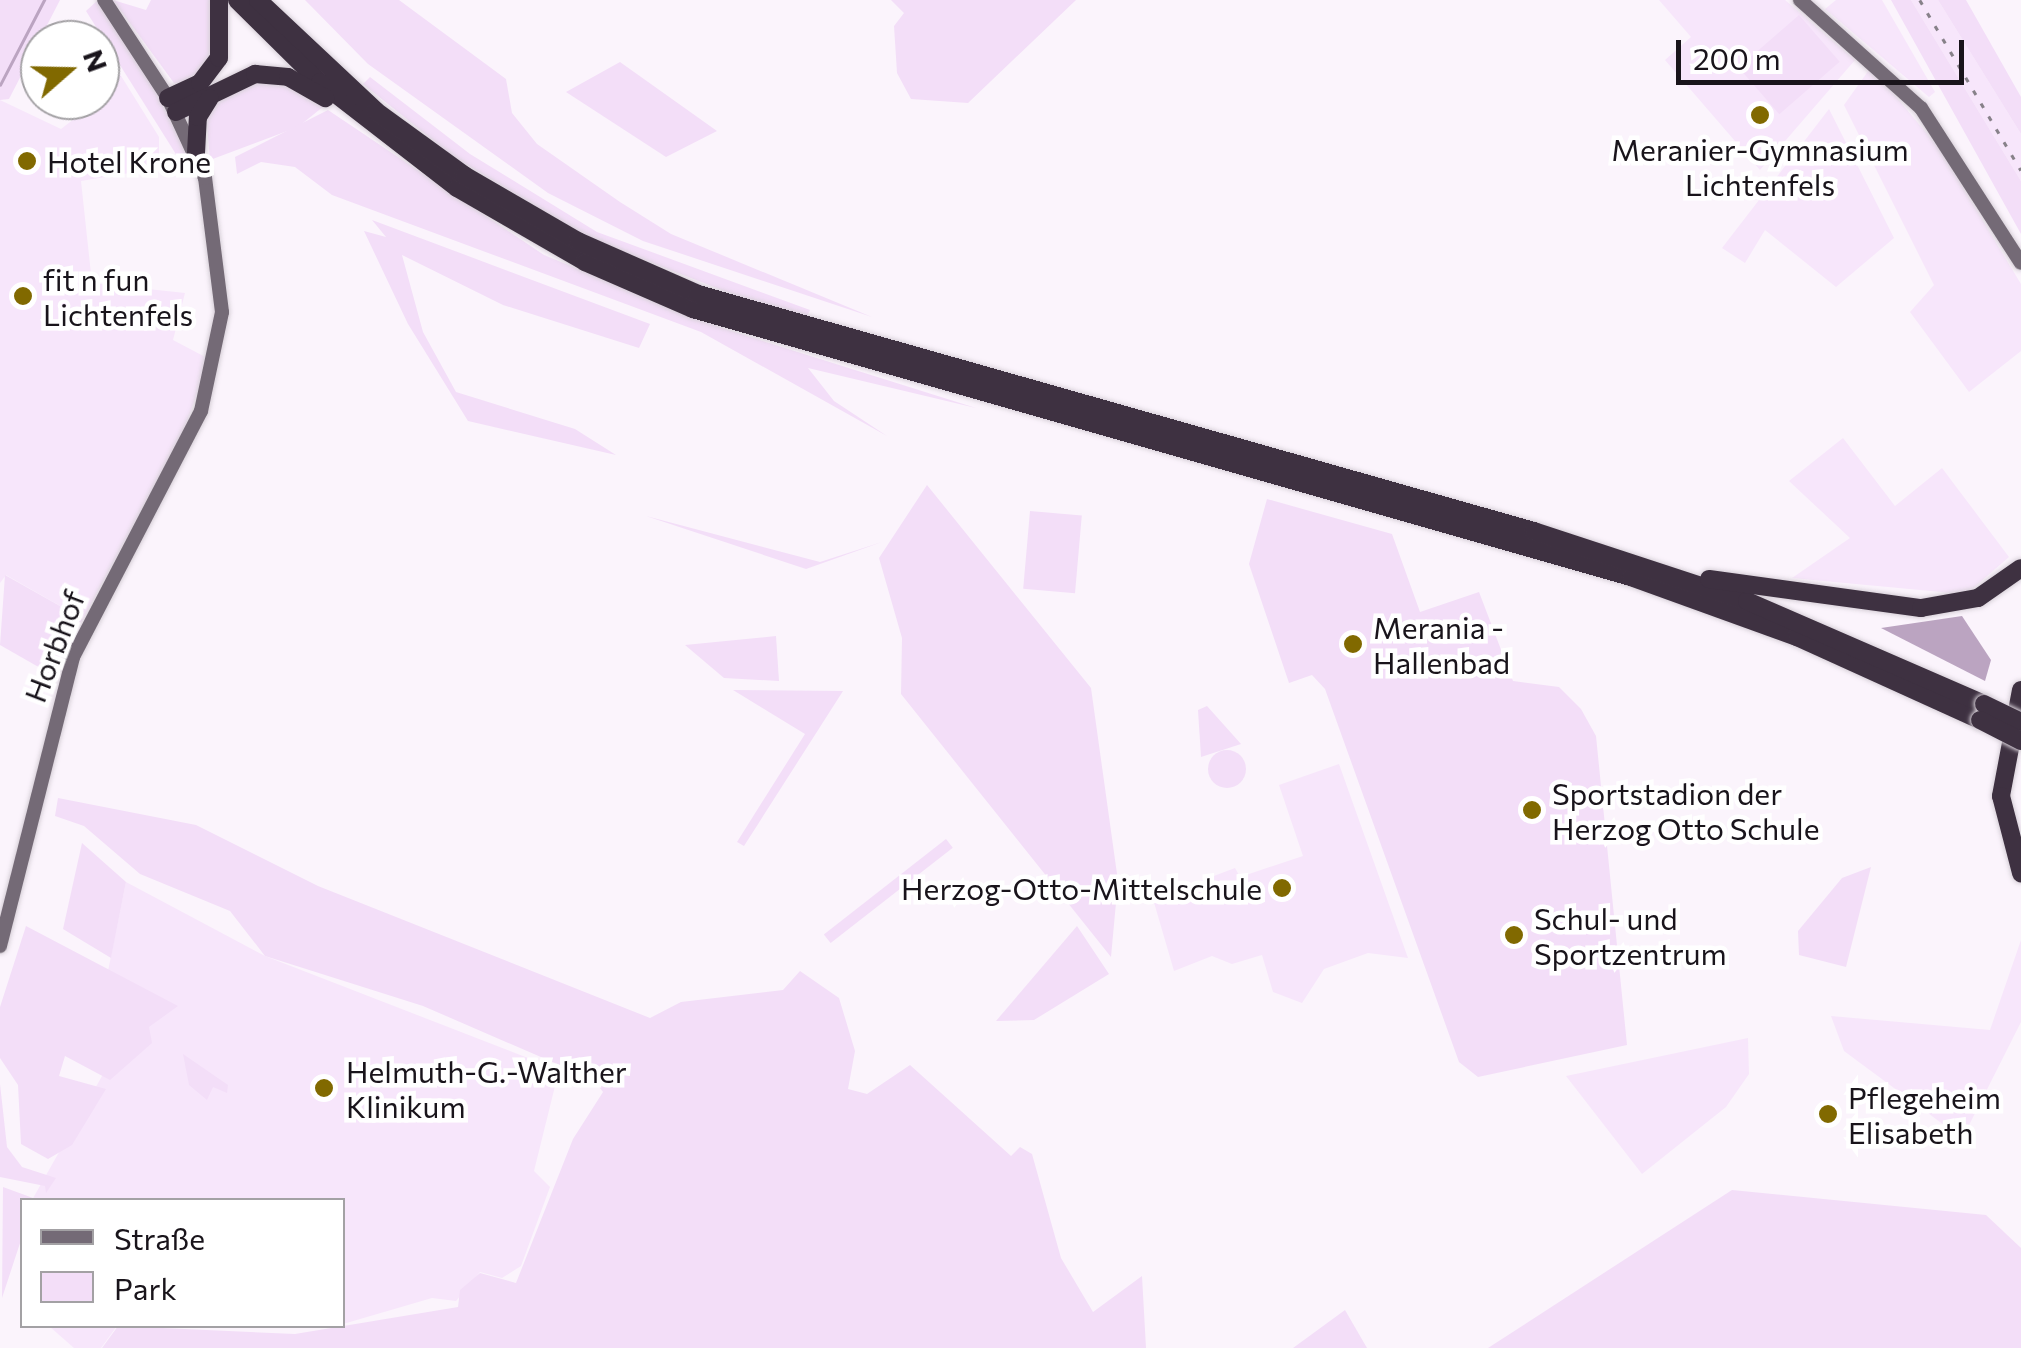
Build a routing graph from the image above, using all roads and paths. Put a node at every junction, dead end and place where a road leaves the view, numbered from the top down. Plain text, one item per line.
1 (104, 0) edge
2 (220, 0) edge
3 (237, 0) edge
4 (258, 0) edge
5 (1800, 0) edge
6 (214, 93) junction
7 (172, 105) junction
8 (380, 133) junction
9 (196, 153) junction
10 (2021, 263) edge
11 (1644, 566) junction
12 (2021, 568) edge
13 (2021, 690) edge
14 (1982, 712) junction
15 (2021, 722) edge
16 (2021, 741) edge
17 (2021, 873) edge
18 (0, 946) edge

1 - 7 main road, Horbhof
2 - 7 highway
3 - 8 highway
4 - 11 highway
5 - 10 main road
6 - 7 highway
6 - 8 highway
6 - 9 highway
7 - 9 main road, Horbhof
8 - 14 highway
9 - 18 main road, Horbhof
11 - 12 highway
11 - 14 highway
13 - 17 highway
14 - 15 highway, bridge
14 - 16 highway, bridge

